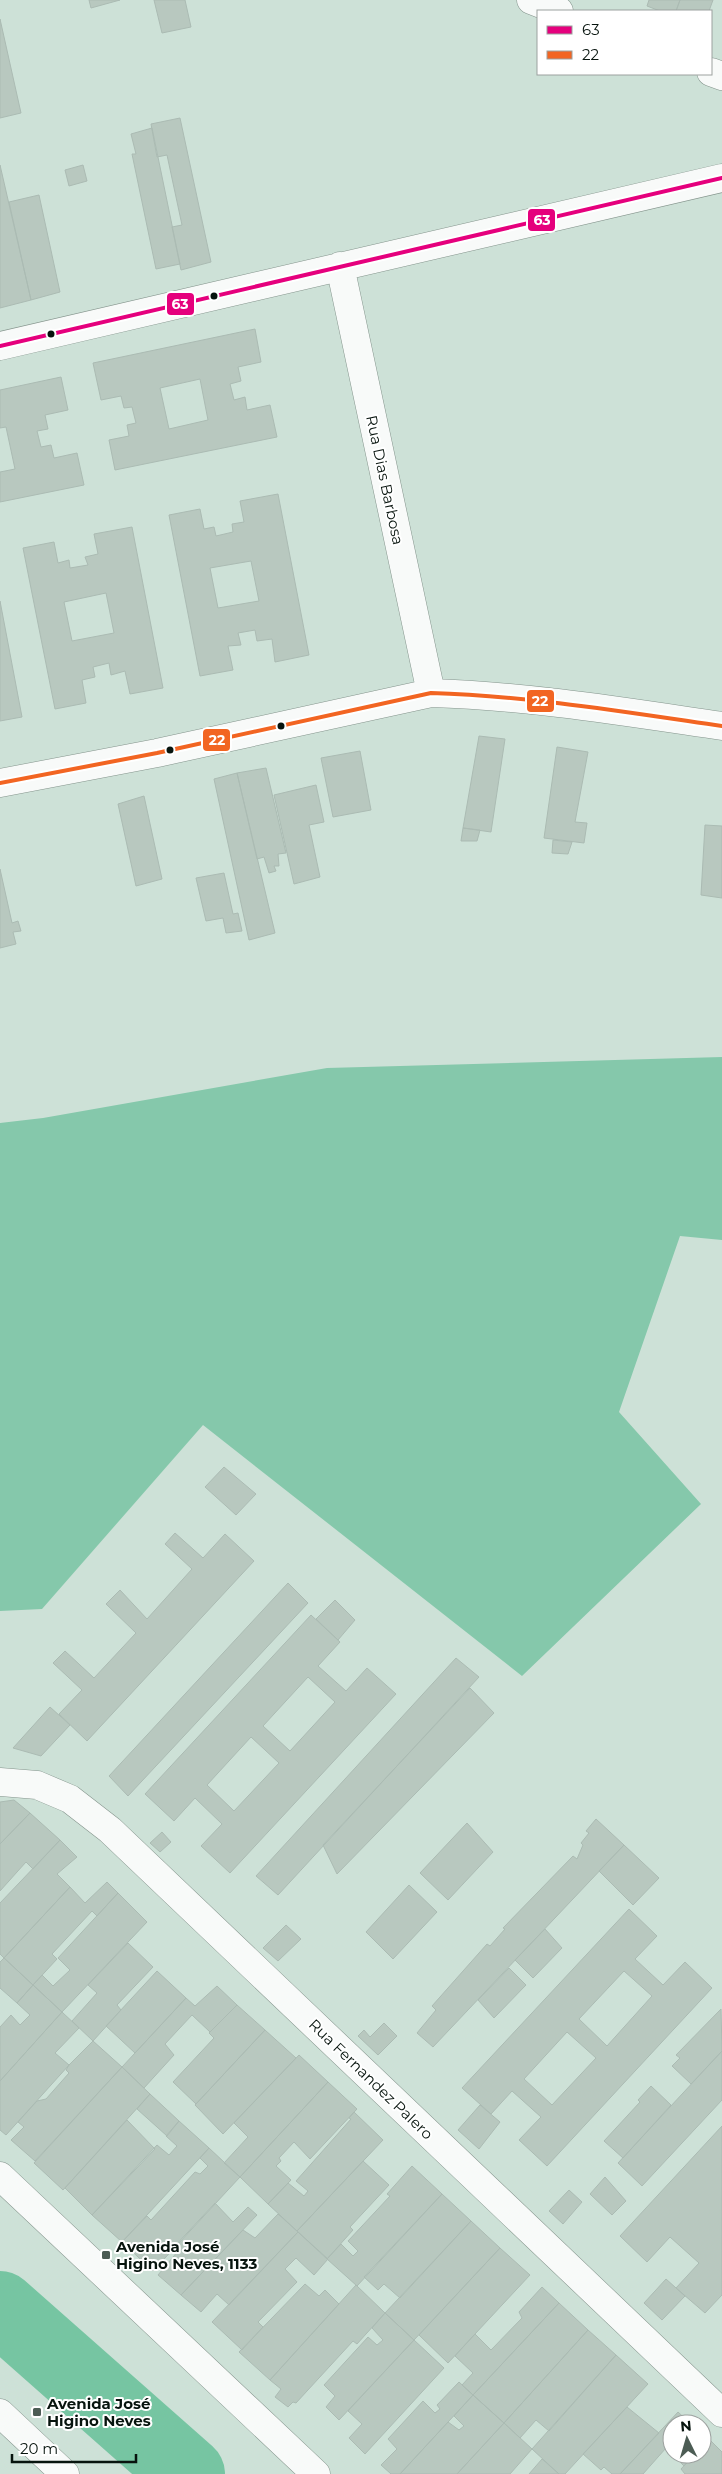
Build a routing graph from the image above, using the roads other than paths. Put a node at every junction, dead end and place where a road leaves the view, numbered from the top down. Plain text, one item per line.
1 (531, 0) edge
2 (556, 10) edge
3 (722, 178) edge
4 (340, 266) junction
5 (0, 346) edge
6 (431, 693) junction
7 (722, 726) edge
8 (0, 783) edge
9 (0, 1782) edge
10 (0, 2176) edge
11 (0, 2412) edge
12 (722, 2413) edge
13 (66, 2474) edge
14 (316, 2474) edge

1 - 2 street
3 - 4 street
4 - 5 street
4 - 6 street, Rua Dias Barbosa
6 - 7 street
6 - 8 street
9 - 12 street, Rua Fernandez Palero
10 - 14 street
11 - 13 street

